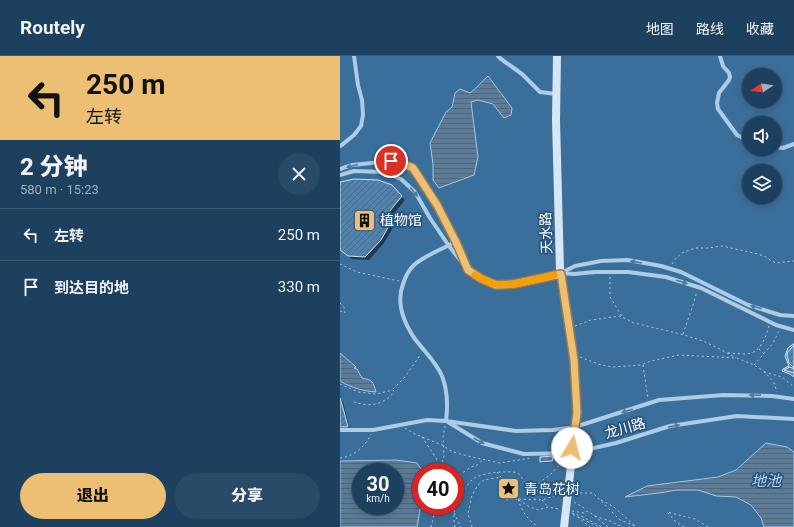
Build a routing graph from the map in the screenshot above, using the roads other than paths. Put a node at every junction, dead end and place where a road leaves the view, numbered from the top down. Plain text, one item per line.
1 (354, 56) edge
2 (498, 56) edge
3 (557, 56) edge
4 (720, 56) edge
5 (556, 94) junction
6 (742, 138) edge
7 (794, 144) edge
8 (340, 146) edge
9 (782, 148) edge
10 (340, 169) edge
11 (340, 175) edge
12 (456, 242) junction
13 (449, 246) junction
14 (468, 270) junction
15 (561, 274) junction
16 (794, 316) edge
17 (794, 330) edge
18 (794, 399) edge
19 (794, 419) edge
20 (446, 421) junction
21 (575, 427) junction
22 (340, 430) edge
23 (572, 453) junction
24 (564, 527) edge

1 - 8 street
2 - 5 street
3 - 5 street, 天水路
4 - 6 street
5 - 15 street, 天水路
7 - 9 street
12 -> 10 street
11 -> 13 street
12 - 13 street
12 - 14 street
13 - 14 street
13 - 20 street
14 - 15 street
16 -> 15 street
15 -> 17 street
15 - 21 street, 天水路
18 -> 21 street
23 -> 19 street, 龙川路
20 - 21 street
20 - 22 street
20 -> 23 street, 龙川路
21 - 23 street, 天水路
23 - 24 street, 天水路

